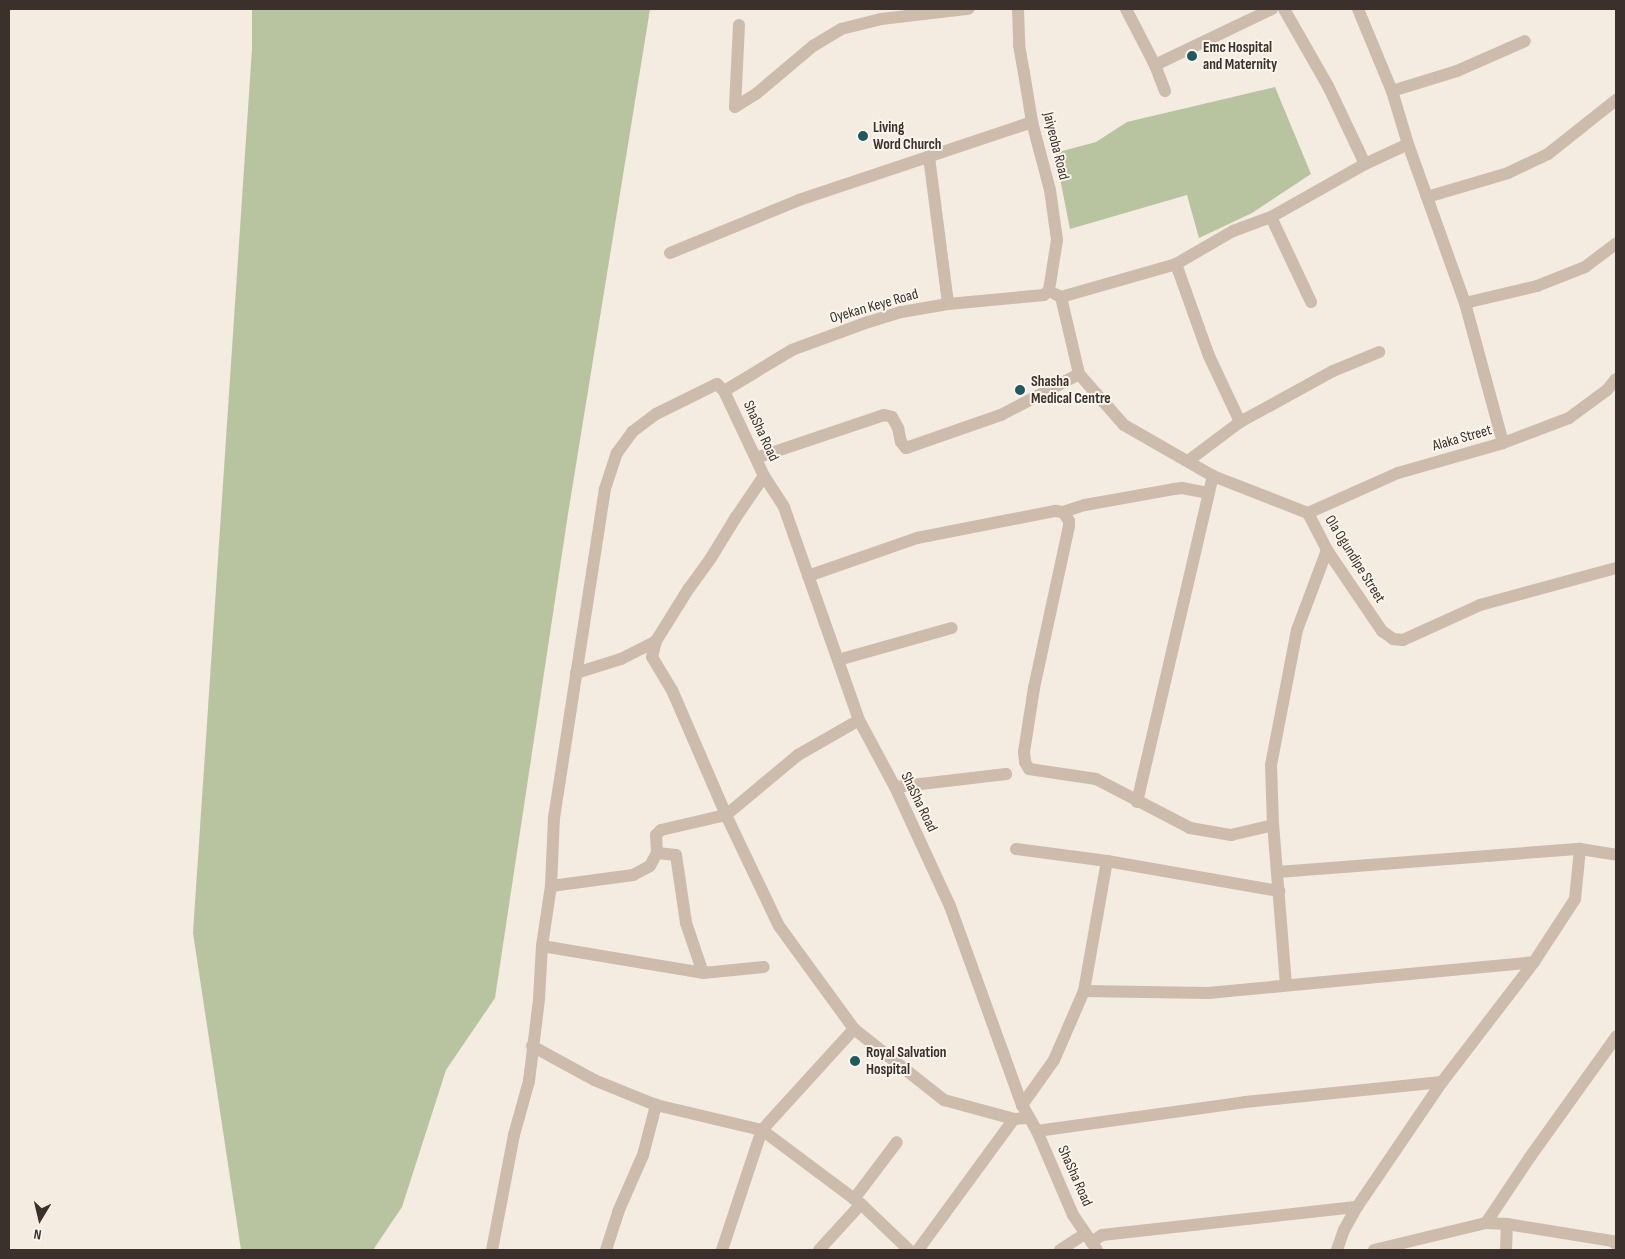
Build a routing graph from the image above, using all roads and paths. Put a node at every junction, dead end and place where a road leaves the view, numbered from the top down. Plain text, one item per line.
1 (968, 9) edge
2 (1018, 9) edge
3 (1126, 9) edge
4 (1272, 9) edge
5 (1284, 9) edge
6 (1358, 9) edge
7 (739, 26) dead end
8 (1525, 41) dead end
9 (1155, 65) junction
10 (1165, 91) dead end
11 (1392, 91) junction
12 (1616, 100) edge
13 (1032, 122) junction
14 (1408, 144) junction
15 (929, 157) junction
16 (1365, 164) junction
17 (1427, 197) junction
18 (1271, 218) junction
19 (1616, 244) edge
20 (670, 253) dead end
21 (1176, 264) junction
22 (1050, 290) junction
23 (1061, 297) junction
24 (1311, 302) dead end
25 (1465, 303) junction
26 (948, 304) junction
27 (1378, 352) dead end
28 (1079, 374) junction
29 (745, 376) joint
30 (1616, 379) edge
31 (724, 391) junction
32 (1240, 422) junction
33 (1503, 442) junction
34 (756, 458) junction
35 (1188, 461) junction
36 (764, 476) junction
37 (1212, 476) junction
38 (1208, 493) junction
39 (1063, 512) junction
40 (1308, 513) junction
41 (1328, 550) junction
42 (1616, 568) edge
43 (808, 576) junction
44 (952, 628) dead end
45 (656, 642) junction
46 (838, 660) junction
47 (576, 672) junction
48 (859, 720) junction
49 (1006, 774) dead end
50 (895, 787) junction
51 (1137, 802) junction
52 (726, 815) junction
53 (1273, 825) junction
54 (1016, 849) dead end
55 (1580, 849) junction
56 (657, 853) junction
57 (1616, 855) edge
58 (1107, 861) junction
59 (1278, 872) junction
60 (551, 886) junction
61 (1279, 891) junction
62 (542, 946) junction
63 (1534, 962) junction
64 (764, 967) dead end
65 (703, 973) junction
66 (1286, 985) junction
67 (1084, 990) junction
68 (854, 1029) junction
69 (1616, 1037) edge
70 (532, 1046) junction
71 (1442, 1082) junction
72 (656, 1105) junction
73 (1022, 1105) junction
74 (1028, 1118) junction
75 (1014, 1119) junction
76 (762, 1130) junction
77 (1037, 1131) junction
78 (897, 1142) dead end
79 (858, 1202) junction
80 (1358, 1207) junction
81 (1486, 1223) junction
82 (1506, 1224) junction
83 (1615, 1239) edge
84 (1091, 1242) edge
85 (492, 1250) edge
86 (606, 1250) edge
87 (722, 1250) edge
88 (819, 1250) edge
89 (908, 1250) edge
90 (918, 1250) edge
91 (1060, 1250) edge
92 (1338, 1250) edge
93 (1374, 1250) edge
94 (1506, 1250) edge

1 - 7 street
2 - 13 street, Jaiyeoba Road
3 - 9 street
4 - 9 street
5 - 16 street
6 - 11 street
8 - 11 street
9 - 10 street
11 - 14 street
12 - 17 street
13 - 15 street
13 - 22 street, Jaiyeoba Road
14 - 16 street
14 - 17 street
15 - 20 street
15 - 26 street
16 - 18 street
17 - 25 street
18 - 21 street
18 - 24 street
19 - 25 street
21 - 23 street
21 - 32 street
22 - 23 street
22 - 26 street, Oyekan Keye Road
23 - 28 street, Ola Ogundipe Street
25 - 33 street
26 - 29 street, Oyekan Keye Road
27 - 32 street
28 - 34 street
28 - 35 street, Ola Ogundipe Street
29 - 31 street, ShaSha Road
30 - 33 street, Alaka Street
31 - 34 street, ShaSha Road
31 - 47 street
32 - 35 street
33 - 40 street, Alaka Street
34 - 36 street, ShaSha Road
35 - 37 street, Ola Ogundipe Street
36 - 43 street, ShaSha Road
36 - 45 street
37 - 38 street
37 - 40 street, Ola Ogundipe Street
38 - 39 street
38 - 51 street
39 - 43 street
39 - 51 street
40 - 41 street, Ola Ogundipe Street
41 - 42 street, Ola Ogundipe Street
41 - 53 street
43 - 46 street, ShaSha Road
44 - 46 street
45 - 47 street
45 - 52 street
46 - 48 street, ShaSha Road
47 - 60 street
48 - 50 street, ShaSha Road
48 - 52 street
49 - 50 street
50 - 73 street, ShaSha Road
51 - 53 street
52 - 56 street
52 - 68 street
53 - 59 street
54 - 58 street
55 - 57 street
55 - 59 street
55 - 63 street
56 - 60 street
56 - 65 street
58 - 61 street
58 - 67 street
59 - 61 street
60 - 62 street
61 - 66 street
62 - 65 street
62 - 70 street
63 - 66 street
63 - 71 street
64 - 65 street
66 - 67 street
67 - 73 street
68 - 75 street
68 - 76 street
69 - 81 street
70 - 72 street
70 - 85 street
71 - 77 street
71 - 80 street
72 - 76 street
72 - 86 street
73 - 74 street, ShaSha Road
74 - 75 street
74 - 77 street, ShaSha Road
75 - 90 street
76 - 79 street
76 - 87 street
77 - 84 street, ShaSha Road
78 - 79 street
79 - 88 street
79 - 89 street
80 - 84 street
80 - 92 street
81 - 82 street
81 - 93 street
82 - 83 street
82 - 94 street
84 - 91 street

